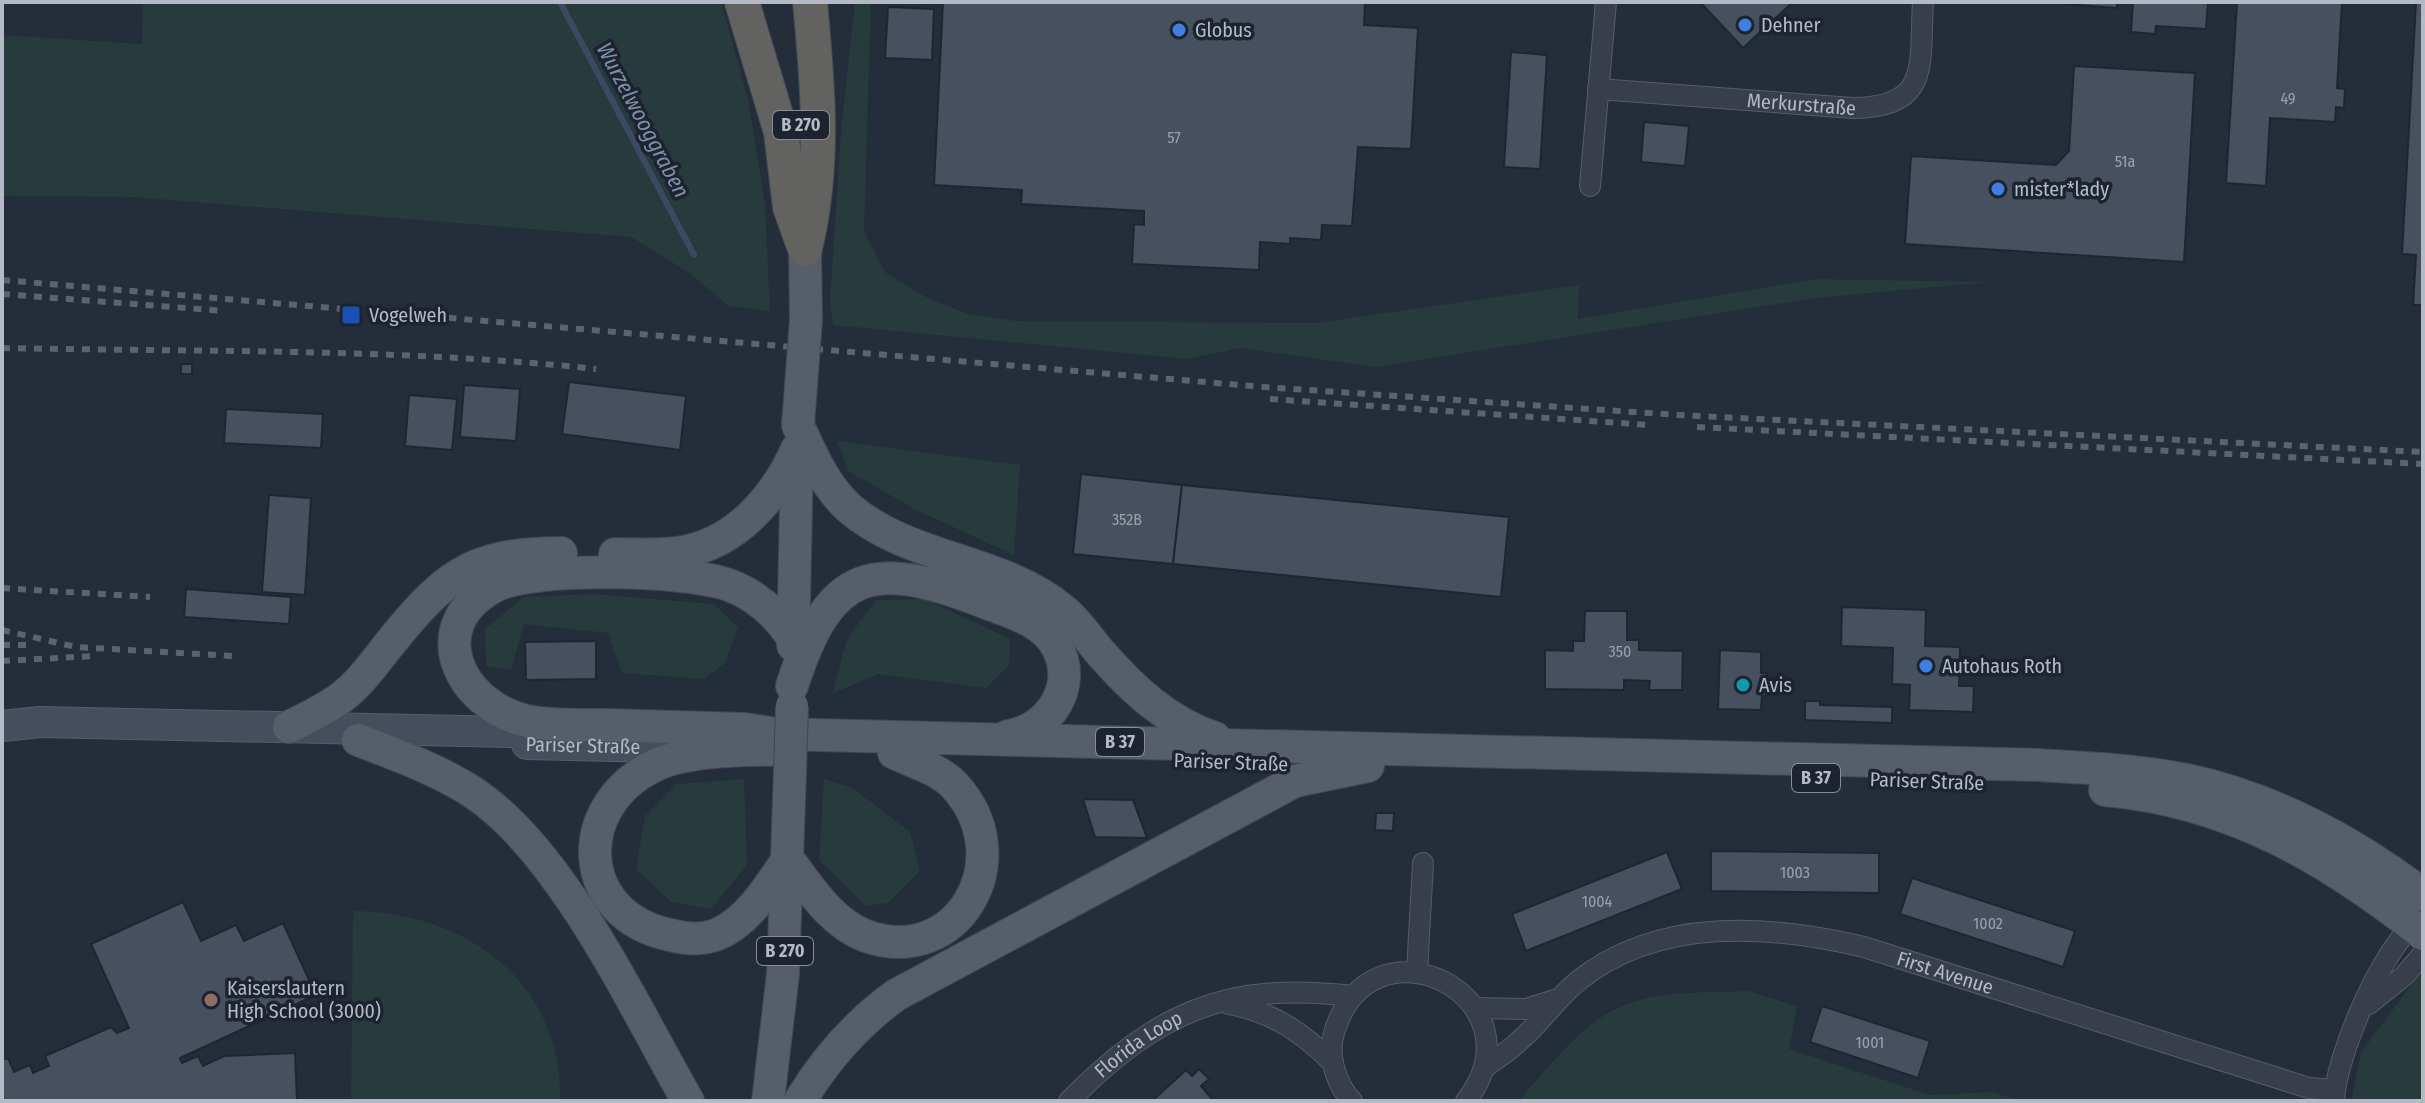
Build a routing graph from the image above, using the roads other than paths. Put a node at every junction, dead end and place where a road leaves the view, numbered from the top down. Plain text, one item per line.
1 (742, 2) edge
2 (786, 2) edge
3 (810, 2) edge
4 (831, 2) edge
5 (1606, 2) edge
6 (1923, 2) edge
7 (819, 88) junction
8 (1598, 89) junction
9 (1590, 186) dead end
10 (805, 249) junction
11 (798, 437) junction
12 (793, 638) junction
13 (2, 727) edge
14 (289, 727) junction
15 (784, 729) junction
16 (994, 738) junction
17 (358, 740) junction
18 (1245, 746) junction
19 (894, 753) junction
20 (1368, 766) junction
21 (788, 859) junction
22 (1423, 863) dead end
23 (2421, 925) edge
24 (1417, 972) junction
25 (1353, 996) junction
26 (1562, 997) junction
27 (1217, 1002) junction
28 (2365, 1006) junction
29 (1475, 1008) junction
30 (1333, 1063) junction
31 (1484, 1068) junction
32 (2334, 1096) edge
33 (688, 1101) edge
34 (768, 1101) edge
35 (800, 1101) edge
36 (1069, 1101) edge
37 (1352, 1101) edge
38 (1466, 1101) edge

1 - 10 highway
2 - 10 highway, B 270
3 - 7 highway, B 270
4 - 7 highway
5 - 8 street
6 - 8 street, Merkurstraße
7 - 10 highway, B 270
8 - 9 street
10 - 11 main road, B 270, bridge
11 - 12 main road, B 270
11 - 14 main road
11 - 18 main road
12 - 15 main road, B 270
12 - 15 main road
13 - 14 main road, Pariser Straße
13 - 17 main road, Pariser Straße
14 - 15 main road, Pariser Straße
15 - 16 main road, Pariser Straße / B 37
15 - 16 main road
15 - 17 main road, Pariser Straße
15 - 19 main road, Pariser Straße / B 37
15 - 21 main road, B 270
15 - 21 main road
16 - 18 main road, Pariser Straße / B 37
17 - 33 main road
18 - 23 main road, Pariser Straße / B 37
19 - 20 main road, Pariser Straße / B 37
19 - 21 main road
20 - 23 main road, Pariser Straße / B 37
20 - 35 main road
21 - 34 main road, B 270
22 - 24 street
23 - 28 street
23 - 28 street
24 - 25 street
24 - 29 street
25 - 27 street, Florida Loop
25 - 30 street
26 - 29 street, First Avenue
26 - 31 street, First Avenue
26 - 32 street, First Avenue
27 - 30 street
27 - 36 street, Florida Loop
28 - 32 street
29 - 31 street
30 - 37 street
31 - 38 street

